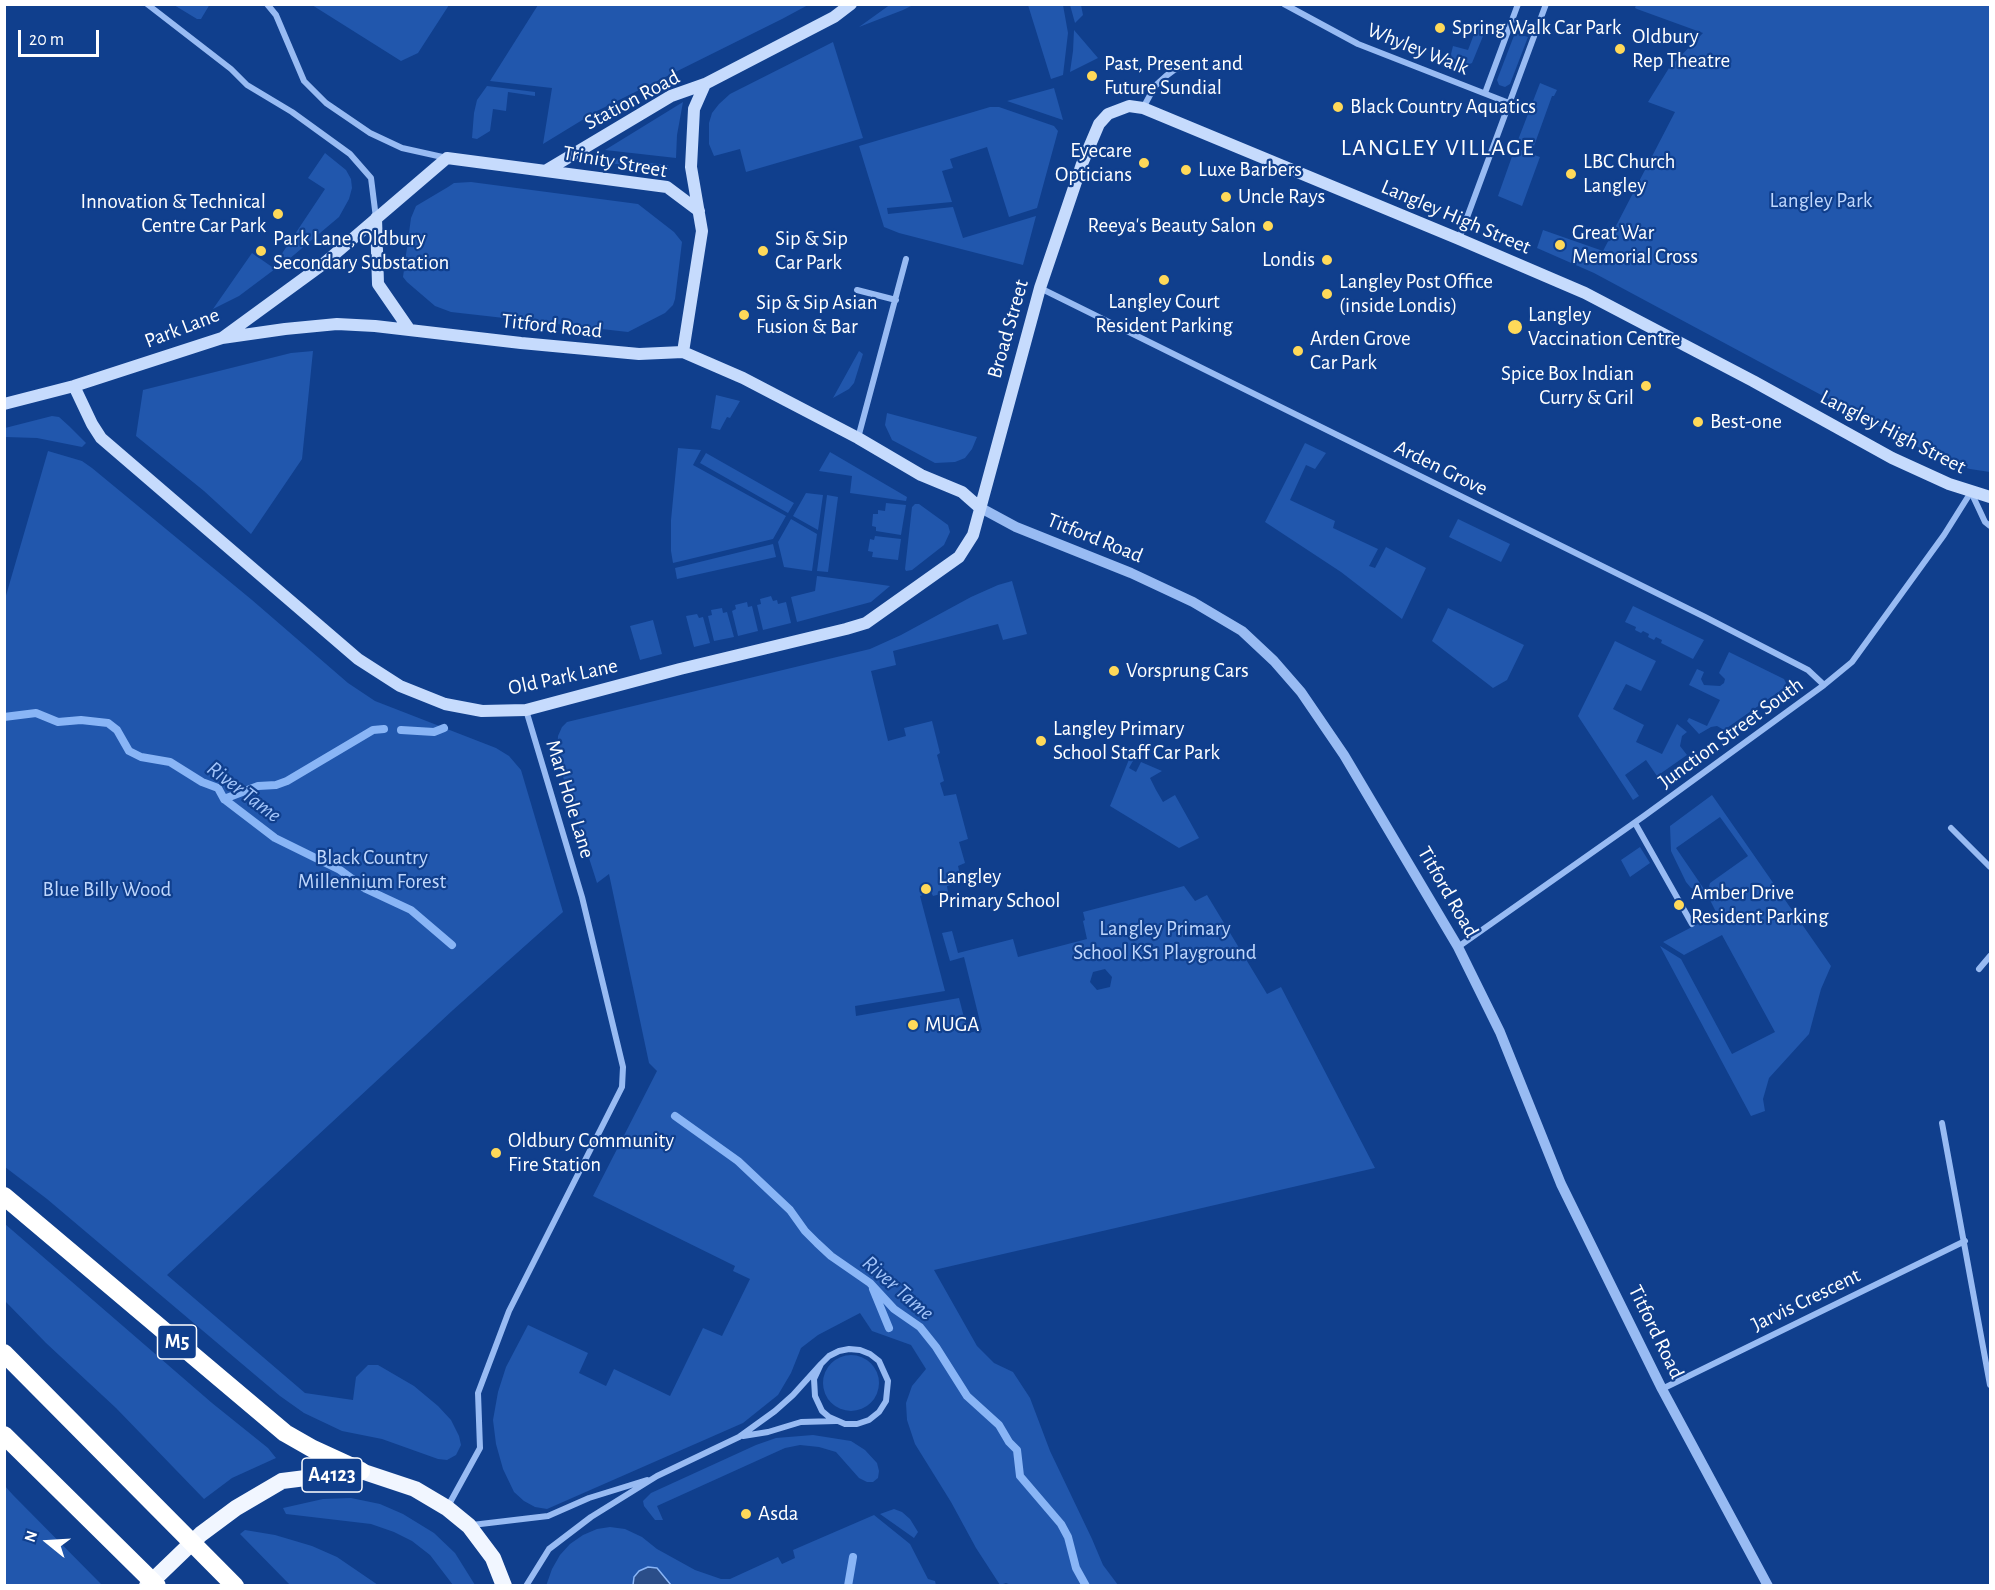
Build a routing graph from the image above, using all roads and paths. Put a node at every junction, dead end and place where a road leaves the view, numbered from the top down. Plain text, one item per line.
1 (147, 4) edge
2 (267, 4) edge
3 (851, 4) edge
4 (1284, 4) edge
5 (1518, 4) edge
6 (1546, 5) edge
7 (1196, 67) dead end
8 (705, 84) junction
9 (1485, 93) junction
10 (1509, 103) junction
11 (1143, 108) junction
12 (447, 158) junction
13 (547, 170) junction
14 (699, 211) junction
15 (376, 218) junction
16 (1459, 239) junction
17 (906, 259) dead end
18 (1040, 288) junction
19 (857, 290) dead end
20 (896, 300) junction
21 (409, 329) junction
22 (222, 338) junction
23 (683, 352) junction
24 (74, 386) junction
25 (4, 404) edge
26 (858, 438) junction
27 (1971, 492) junction
28 (1990, 497) edge
29 (979, 507) junction
30 (1990, 526) edge
31 (1824, 685) junction
32 (526, 710) junction
33 (1635, 823) junction
34 (1951, 828) dead end
35 (1990, 867) edge
36 (1692, 924) dead end
37 (1458, 947) junction
38 (1990, 956) edge
39 (1979, 969) dead end
40 (1942, 1123) dead end
41 (4, 1196) edge
42 (1965, 1241) junction
43 (4, 1353) edge
44 (821, 1364) junction
45 (1990, 1384) edge
46 (1662, 1389) junction
47 (836, 1421) junction
48 (4, 1435) edge
49 (739, 1437) junction
50 (361, 1471) junction
51 (657, 1476) junction
52 (447, 1508) junction
53 (469, 1526) junction
54 (147, 1586) edge
55 (157, 1586) edge
56 (235, 1586) edge
57 (504, 1586) edge
58 (526, 1586) edge
59 (1768, 1586) edge

1 - 15 street
2 - 12 street, Trinity Street
3 - 8 main road, Station Road
4 - 9 street, Whyley Walk
5 - 9 street
6 - 10 street
7 - 11 street
8 - 13 main road, Station Road
8 - 14 main road, Station Road
9 - 10 street, Whyley Walk
10 - 16 street
11 - 16 main road, Langley High Street
11 - 18 main road, Broad Street
12 - 13 main road, Trinity Street
12 - 15 main road
13 - 14 main road, Trinity Street
14 - 23 main road
15 - 21 main road
15 - 22 main road, Park Lane
16 - 27 main road, Langley High Street
17 - 20 street
18 - 29 main road, Broad Street
18 - 31 street, Arden Grove
19 - 20 street
20 - 26 street
21 - 22 main road, Titford Road
21 - 23 main road, Titford Road
22 - 24 main road, Park Lane
23 - 26 main road, Titford Road
24 - 25 main road, Park Lane
24 - 32 main road, Old Park Lane
26 - 29 main road, Titford Road
27 - 28 main road, Langley High Street
27 - 30 street, Langley High Street
27 - 31 street, Junction Street South
29 - 32 main road, Old Park Lane
29 - 37 street, Titford Road
31 - 33 street, Junction Street South
32 - 52 street, Marl Hole Lane
33 - 36 street
33 - 37 street, Junction Street South
34 - 35 street
37 - 46 street, Titford Road
38 - 39 street
40 - 42 street
41 - 50 highway, M5
42 - 45 street
42 - 46 street, Jarvis Crescent
43 - 56 highway
44 - 47 street
44 - 47 street
44 - 49 street
46 - 59 street, Titford Road
47 - 49 street
48 - 55 highway
49 - 51 street
50 - 52 highway, A4123
50 - 54 highway, A4123
51 - 53 street
51 - 58 street
52 - 53 highway, A4123
53 - 57 highway, A4123

